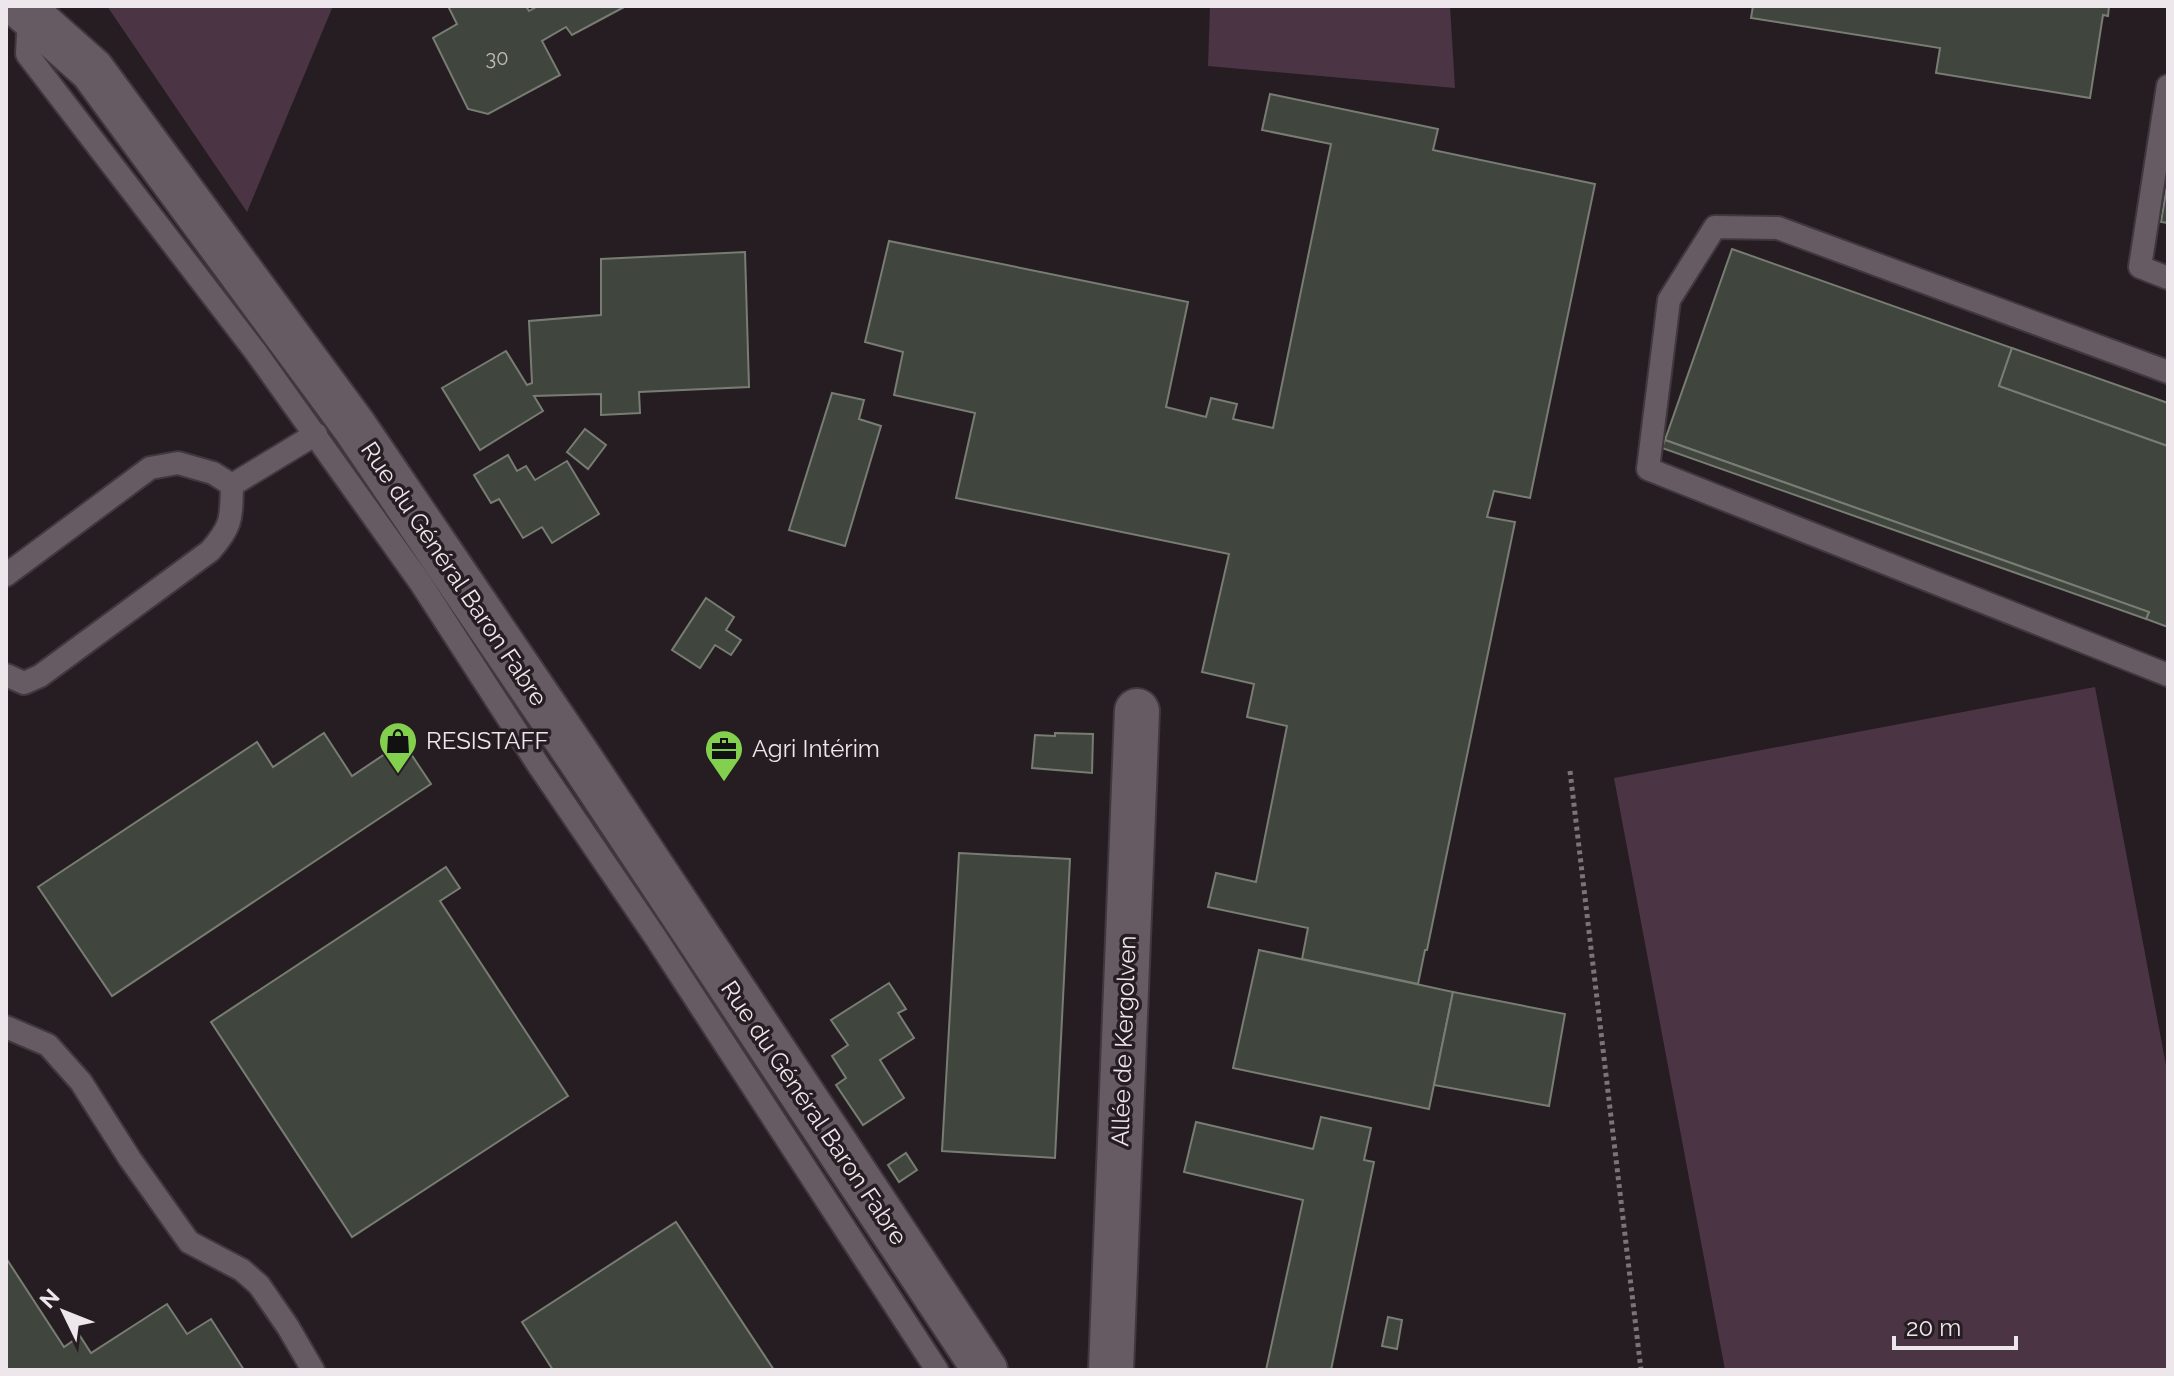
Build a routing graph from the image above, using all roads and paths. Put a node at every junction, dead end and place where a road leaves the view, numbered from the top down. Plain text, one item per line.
1 (24, 9) edge
2 (2168, 86) edge
3 (2168, 278) edge
4 (2168, 372) edge
5 (316, 434) junction
6 (232, 485) junction
7 (6, 575) edge
8 (6, 675) edge
9 (2168, 675) edge
10 (1137, 711) dead end
11 (1570, 771) dead end
12 (6, 1027) edge
13 (313, 1370) edge
14 (937, 1370) edge
15 (985, 1370) edge
16 (1111, 1370) edge
17 (1641, 1370) edge

1 - 5 lane
1 - 15 main road, Rue du Général Baron Fabre
2 - 3 lane
4 - 9 lane
5 - 6 lane
5 - 14 lane
6 - 7 lane
6 - 8 lane
10 - 16 main road, Allée de Kergolven
11 - 17 path
12 - 13 lane

